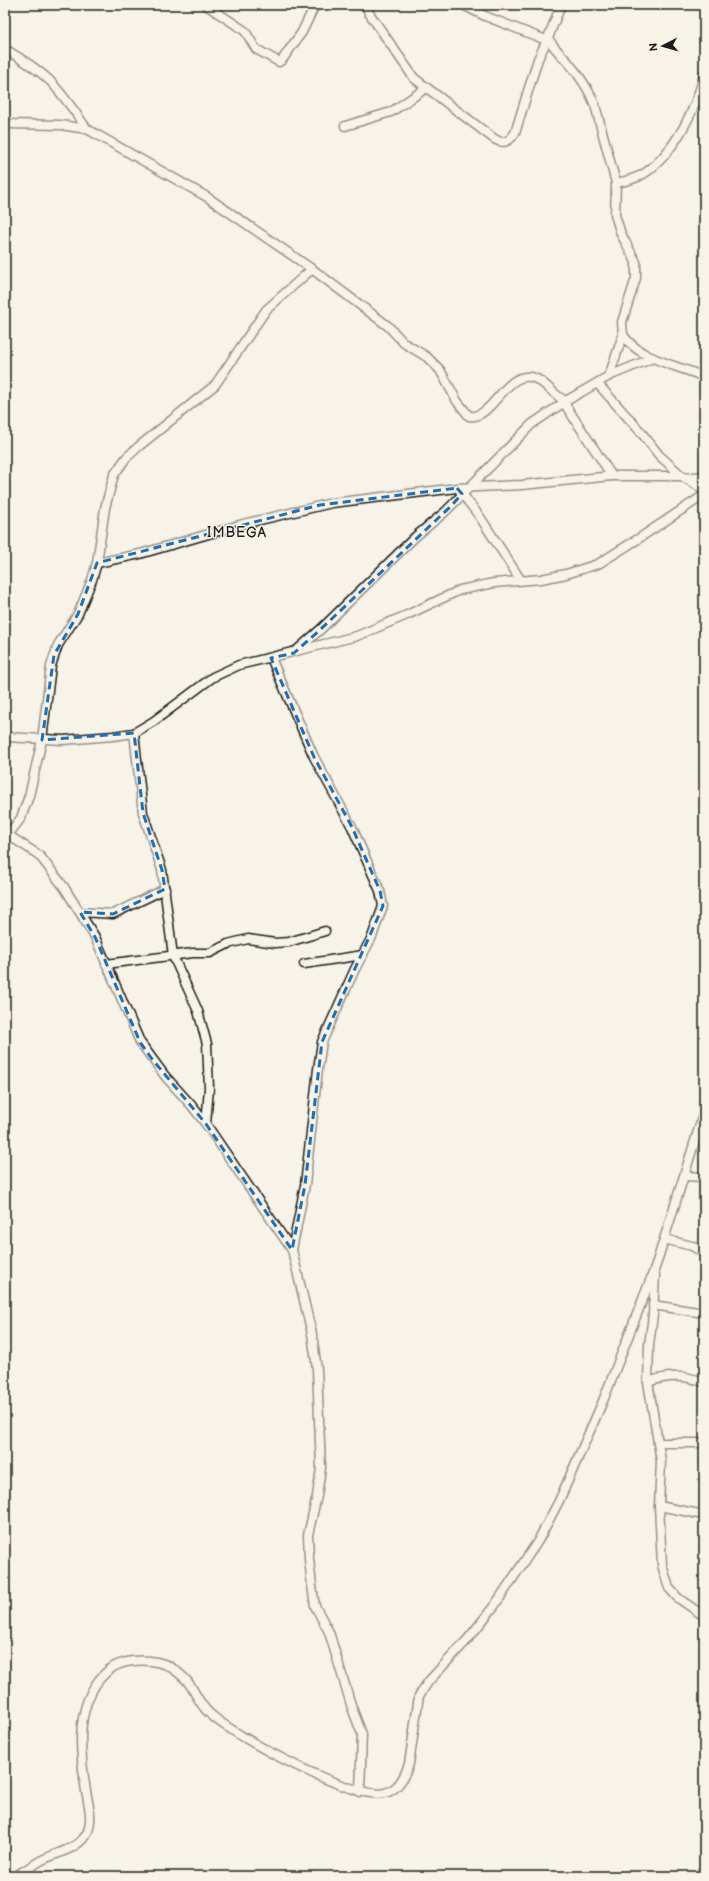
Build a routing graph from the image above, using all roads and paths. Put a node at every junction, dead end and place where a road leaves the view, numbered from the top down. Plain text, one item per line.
1 (206, 5) edge
2 (315, 5) edge
3 (366, 5) edge
4 (463, 5) edge
5 (561, 5) edge
6 (547, 39) junction
7 (5, 49) edge
8 (704, 73) edge
9 (425, 88) junction
10 (5, 124) edge
11 (345, 126) dead end
12 (87, 129) junction
13 (616, 183) junction
14 (312, 269) junction
15 (623, 335) junction
16 (653, 358) junction
17 (608, 376) junction
18 (704, 377) edge
19 (597, 383) junction
20 (565, 402) junction
21 (612, 476) junction
22 (704, 476) edge
23 (684, 477) junction
24 (469, 487) junction
25 (460, 491) junction
26 (704, 493) edge
27 (97, 563) junction
28 (520, 580) junction
29 (294, 653) junction
30 (271, 658) junction
31 (134, 733) junction
32 (5, 737) edge
33 (42, 740) junction
34 (6, 836) edge
35 (165, 889) junction
36 (80, 912) junction
37 (325, 931) dead end
38 (362, 955) junction
39 (173, 956) junction
40 (106, 964) junction
41 (304, 964) dead end
42 (704, 1112) edge
43 (206, 1124) junction
44 (685, 1176) junction
45 (704, 1177) edge
46 (664, 1239) junction
47 (292, 1250) junction
48 (704, 1253) edge
49 (655, 1268) junction
50 (653, 1305) junction
51 (704, 1313) edge
52 (648, 1382) junction
53 (704, 1382) edge
54 (658, 1443) junction
55 (704, 1444) edge
56 (659, 1506) junction
57 (704, 1515) edge
58 (704, 1616) edge
59 (704, 1734) edge
60 (704, 1746) edge
61 (360, 1792) junction
62 (15, 1876) edge

1 - 2 street
3 - 9 street
4 - 6 street
5 - 6 street
6 - 9 street
6 - 13 street
7 - 12 street
8 - 13 street
9 - 11 street
10 - 12 street
12 - 14 street
13 - 15 street
14 - 20 street
14 - 27 street
15 - 16 street
15 - 17 street
16 - 17 street
16 - 18 street
17 - 19 street
19 - 20 street
19 - 23 street
20 - 21 street
20 - 24 street
21 - 23 street
21 - 24 street
22 - 23 street
23 - 26 street
24 - 25 street
25 - 27 street
25 - 28 street
25 - 29 street
26 - 28 street
27 - 33 street
28 - 29 street
29 - 30 street
30 - 31 street
30 - 38 street
31 - 33 street
31 - 35 street
32 - 33 street
33 - 34 street
34 - 36 street
35 - 36 street
35 - 39 street
36 - 40 street
37 - 39 street
38 - 41 street
38 - 47 street
39 - 40 street
39 - 43 street
40 - 43 street
42 - 44 street
43 - 47 street
44 - 45 street
44 - 46 street
46 - 48 street
46 - 49 street
47 - 61 street
49 - 50 street
49 - 61 street
50 - 51 street
50 - 52 street
52 - 53 street
52 - 54 street
54 - 55 street
54 - 56 street
56 - 57 street
56 - 58 street
59 - 60 street
61 - 62 street

